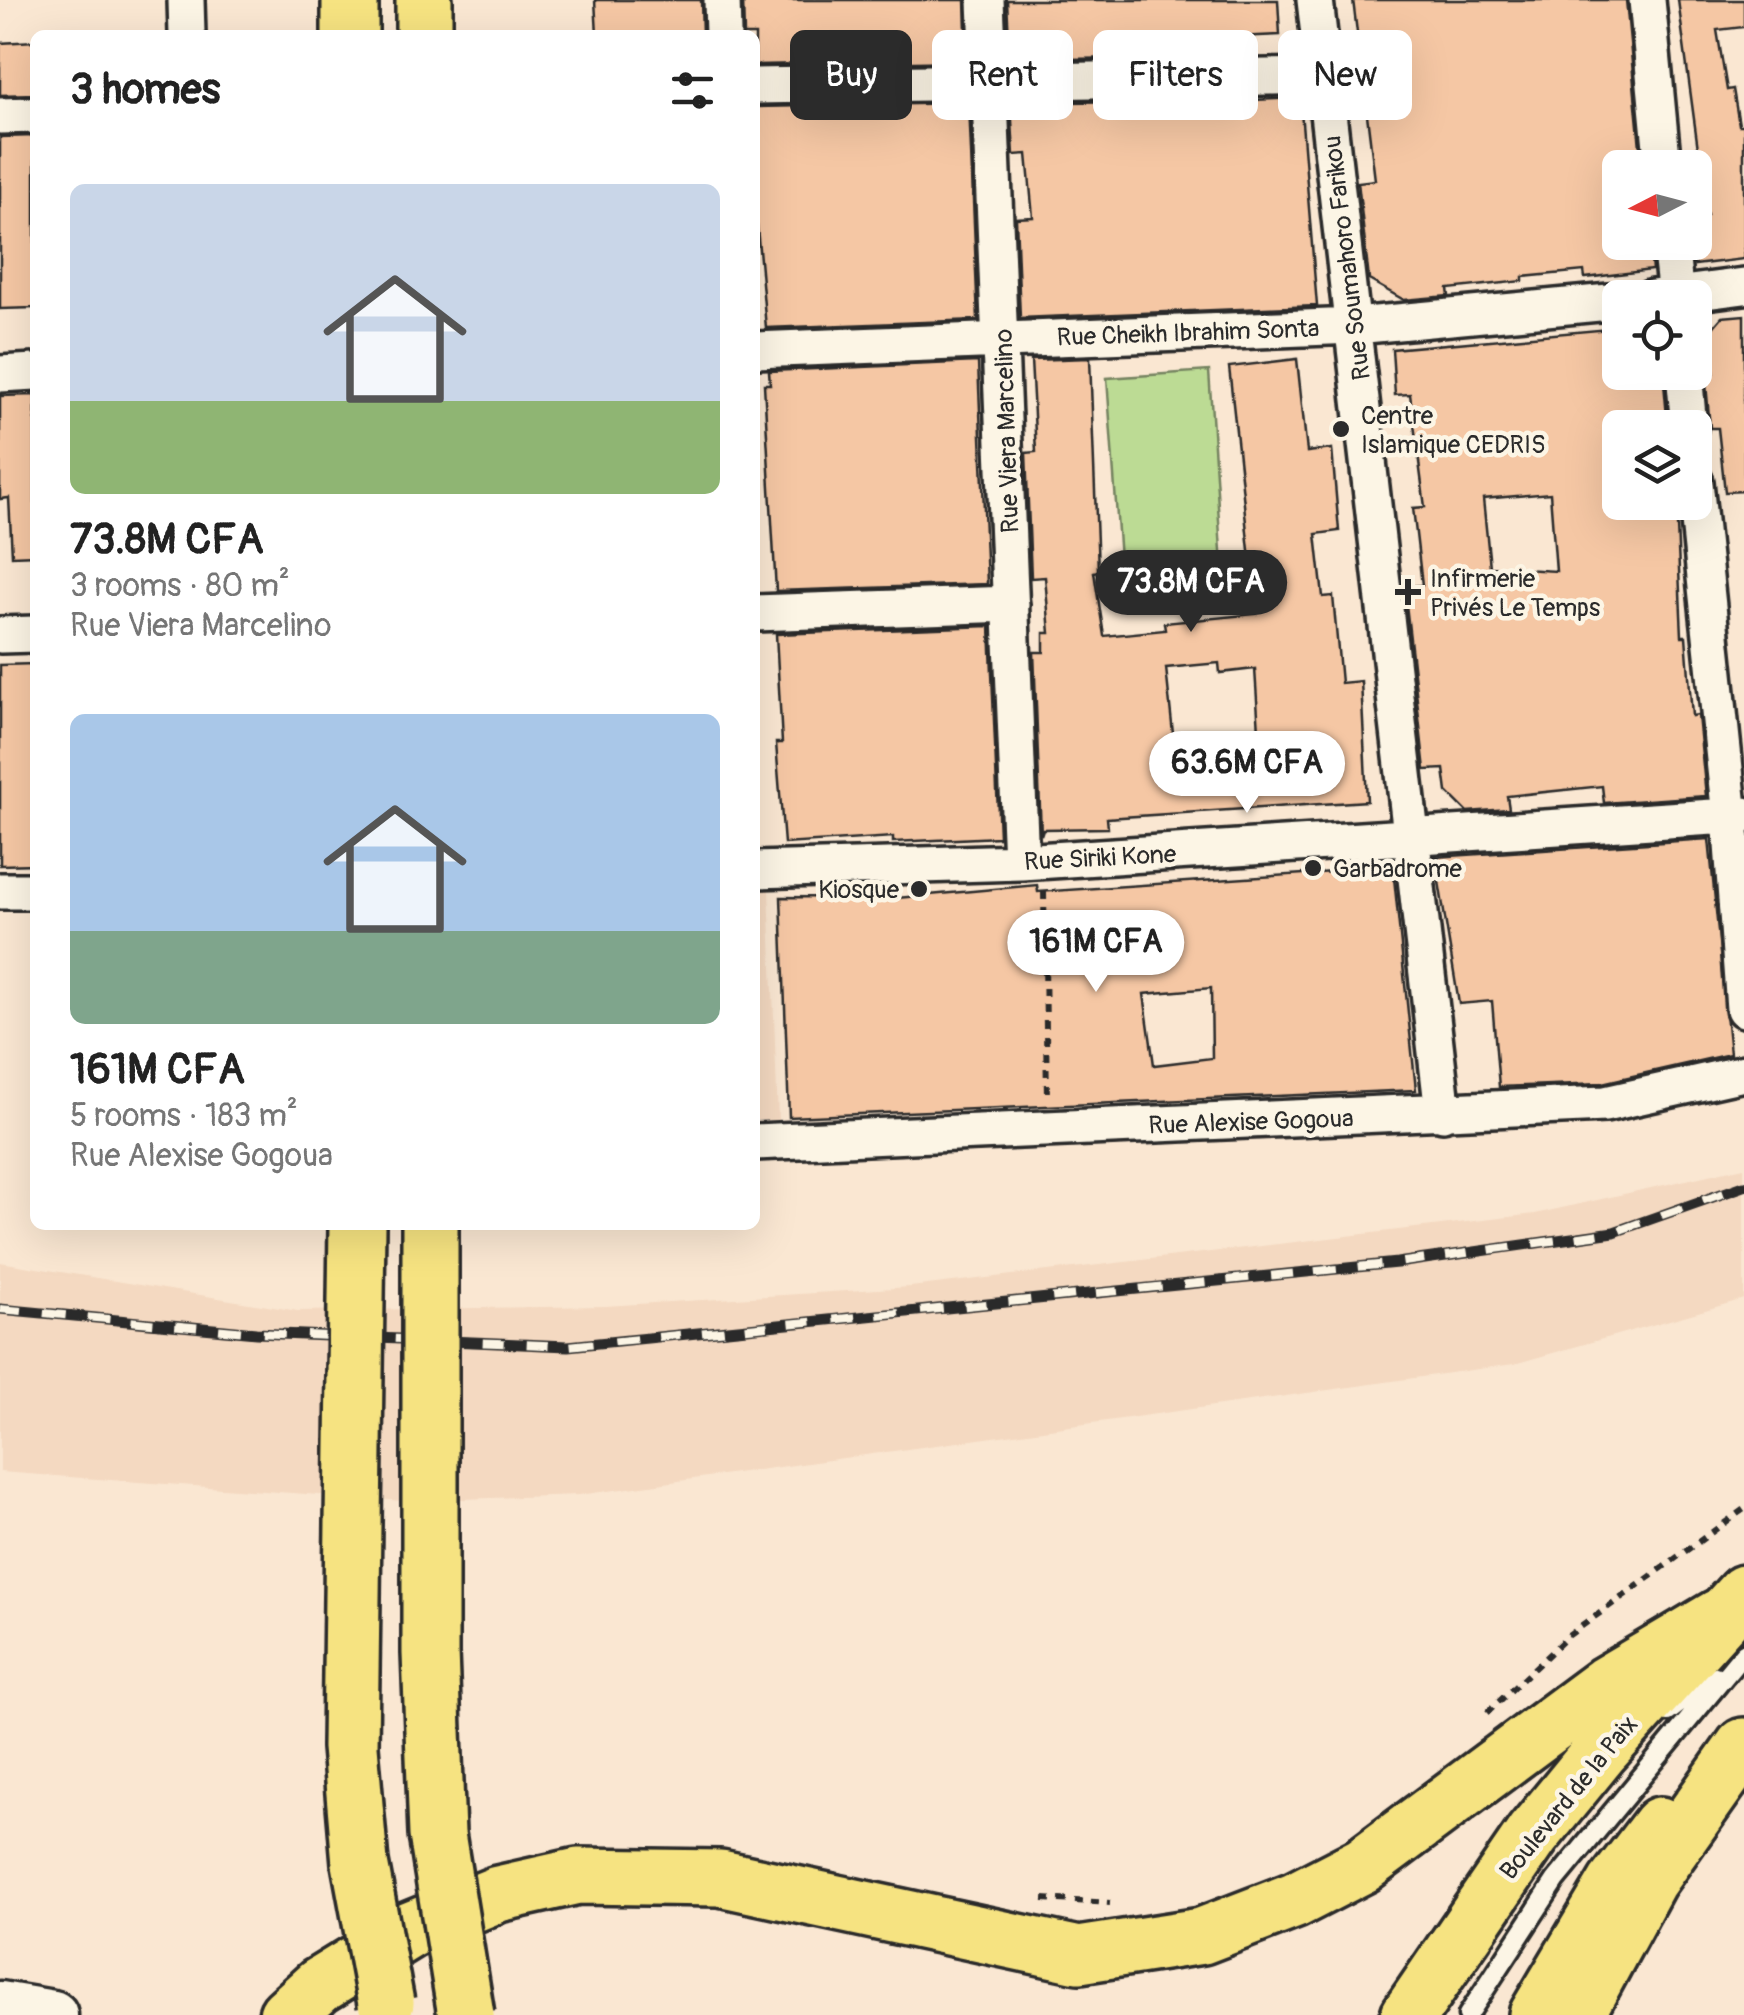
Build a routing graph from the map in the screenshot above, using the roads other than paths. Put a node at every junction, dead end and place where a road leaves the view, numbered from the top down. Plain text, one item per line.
1 (186, 0) edge
2 (350, 0) edge
3 (424, 0) edge
4 (722, 0) edge
5 (986, 0) edge
6 (1314, 0) edge
7 (1646, 0) edge
8 (188, 30) edge
9 (350, 30) edge
10 (424, 30) edge
11 (723, 30) edge
12 (988, 30) edge
13 (1318, 30) edge
14 (1278, 76) edge
15 (1073, 78) edge
16 (932, 81) edge
17 (760, 86) edge
18 (30, 115) edge
19 (0, 116) edge
20 (992, 120) edge
21 (1329, 120) edge
22 (1661, 150) edge
23 (1744, 286) edge
24 (1712, 291) edge
25 (1602, 302) edge
26 (1355, 326) junction
27 (1003, 338) junction
28 (760, 350) edge
29 (30, 372) edge
30 (0, 374) edge
31 (1700, 520) edge
32 (1011, 604) junction
33 (760, 613) edge
34 (30, 634) edge
35 (0, 636) edge
36 (1737, 816) edge
37 (1411, 839) junction
38 (1032, 862) junction
39 (760, 870) edge
40 (0, 891) edge
41 (30, 891) edge
42 (1744, 1009) edge
43 (1744, 1073) edge
44 (1443, 1113) junction
45 (760, 1142) edge
46 (357, 1230) edge
47 (430, 1230) edge
48 (1738, 1630) edge
49 (1744, 1730) edge
50 (1744, 1746) edge
51 (0, 2006) edge
52 (1422, 2008) edge
53 (1548, 2010) edge
54 (53, 2015) edge
55 (287, 2015) edge
56 (390, 2015) edge
57 (466, 2015) edge

1 - 8 street
2 - 9 main road
3 - 10 main road
4 - 11 street
5 - 12 street, Rue Viera Marcelino
6 - 13 street, Rue Soumahoro Farikou
7 - 22 street
14 - 15 street
16 - 17 street
18 - 19 street
20 - 27 street, Rue Viera Marcelino
21 - 26 street, Rue Soumahoro Farikou
23 - 24 street
25 - 26 street, Rue Cheikh Ibrahim Sonta
26 - 27 street, Rue Cheikh Ibrahim Sonta
26 - 37 street, Rue Soumahoro Farikou
27 - 28 street, Rue Cheikh Ibrahim Sonta
27 - 32 street, Rue Viera Marcelino
29 - 30 street
31 - 36 street
32 - 33 street
32 - 38 street, Rue Viera Marcelino
34 - 35 street
36 - 37 street, Rue Siriki Kone
36 - 42 street
37 - 38 street, Rue Siriki Kone
37 - 44 street, Rue Soumahoro Farikou
38 - 39 street, Rue Siriki Kone
40 - 41 street
43 - 44 street, Rue Alexise Gogoua
44 - 45 street, Rue Alexise Gogoua
46 - 56 main road, bridge
47 - 57 main road, bridge
48 - 52 lane, Boulevard de la Paix
48 - 52 main road, Boulevard de la Paix
48 - 55 main road, bridge
49 - 53 main road
50 - 53 main road
51 - 54 main road

